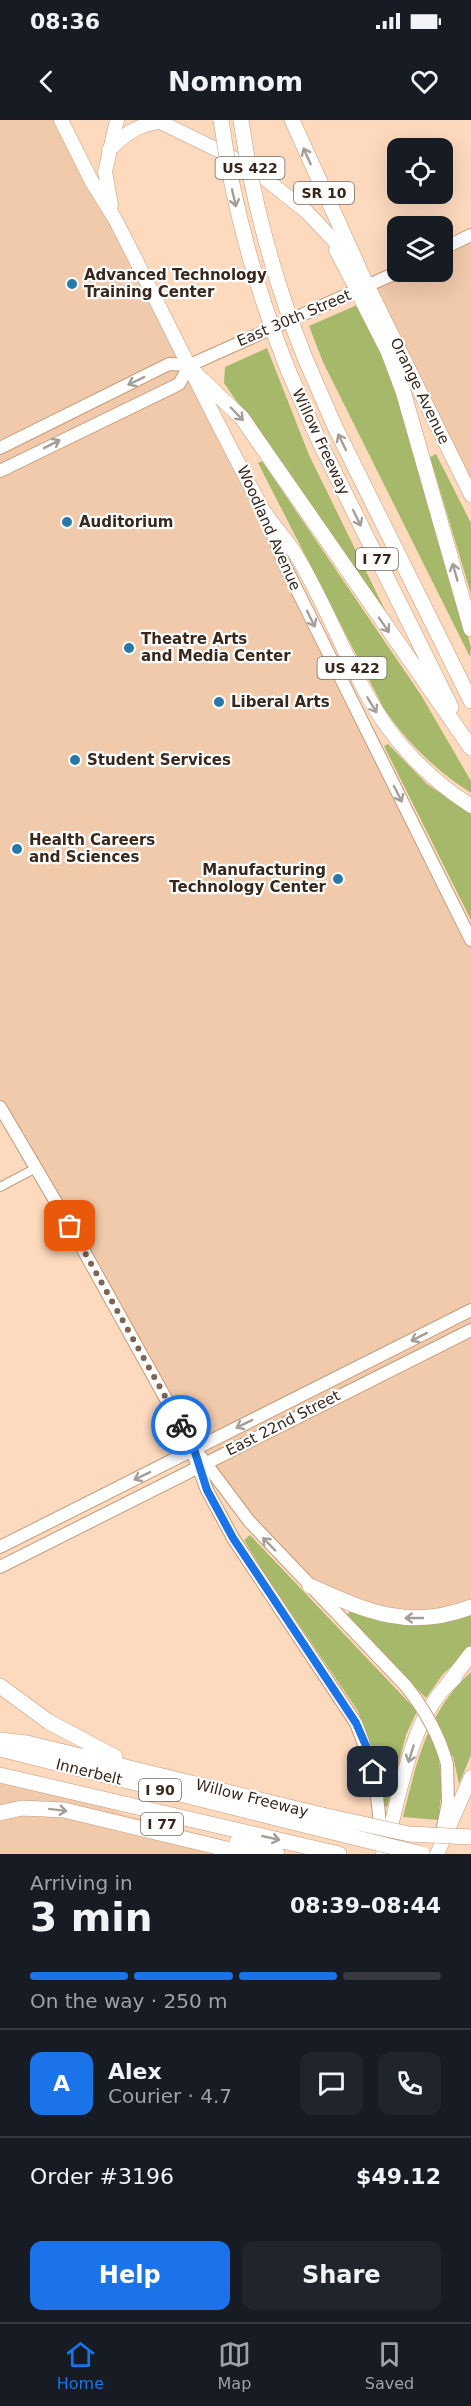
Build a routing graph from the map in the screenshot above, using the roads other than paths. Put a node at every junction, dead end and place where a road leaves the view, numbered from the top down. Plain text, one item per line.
1 (61, 120) edge
2 (117, 120) edge
3 (221, 120) edge
4 (292, 120) edge
5 (158, 121) edge
6 (242, 126) edge
7 (109, 150) junction
8 (115, 219) junction
9 (471, 235) edge
10 (329, 238) junction
11 (453, 244) edge
12 (358, 266) junction
13 (387, 277) edge
14 (363, 288) junction
15 (193, 369) junction
16 (0, 448) edge
17 (0, 471) edge
18 (471, 495) edge
19 (262, 508) junction
20 (471, 629) edge
21 (471, 701) edge
22 (471, 747) edge
23 (471, 806) edge
24 (471, 940) edge
25 (0, 1107) edge
26 (36, 1168) junction
27 (0, 1187) edge
28 (471, 1310) edge
29 (471, 1330) edge
30 (194, 1449) junction
31 (202, 1464) junction
32 (0, 1547) edge
33 (0, 1567) edge
34 (310, 1586) junction
35 (471, 1607) edge
36 (471, 1654) edge
37 (471, 1666) edge
38 (448, 1684) junction
39 (0, 1686) edge
40 (0, 1740) edge
41 (0, 1749) edge
42 (0, 1775) edge
43 (162, 1775) junction
44 (471, 1777) edge
45 (50, 1787) junction
46 (0, 1813) edge
47 (321, 1822) junction
48 (471, 1837) edge
49 (247, 1854) edge
50 (277, 1854) edge
51 (339, 1854) edge
52 (378, 1854) edge
53 (383, 1854) edge
54 (432, 1854) edge

1 - 8 main road, Woodland Avenue / US 422
2 - 7 main road
3 -> 22 highway, Willow Freeway / I 77, bridge
12 -> 4 highway, SR 10
5 - 7 main road
5 - 10 main road, US 422
21 -> 6 highway, Willow Freeway / I 77, bridge
7 - 8 main road
8 - 15 main road, Woodland Avenue / US 422
9 - 11 street
10 - 12 main road, US 422
10 - 14 main road
12 - 14 main road, US 422
13 - 14 street, East 30th Street
14 - 15 street, East 30th Street
14 - 18 main road, Orange Avenue / US 422
20 -> 14 highway
15 -> 16 street, East 30th Street
17 -> 15 street, East 30th Street
15 - 19 main road, Woodland Avenue / US 422
15 -> 22 highway
19 -> 23 main road, US 422
19 -> 24 street, Woodland Avenue
25 - 26 street
26 - 27 street
26 - 30 street
28 -> 30 street, East 22nd Street
29 - 31 street, East 22nd Street
30 - 31 street
30 -> 32 street, East 22nd Street
31 - 33 street, East 22nd Street
34 -> 31 street
31 - 52 street
35 -> 34 highway
34 - 54 street, bridge
36 - 38 highway
37 - 38 main road
38 -> 53 main road
39 - 43 highway
40 - 43 highway, Willow Freeway
41 - 47 highway, Innerbelt / I 90
42 - 45 highway, Innerbelt / I 90
43 - 47 highway, Willow Freeway
44 - 54 main road
45 - 50 highway, I 77
45 -> 51 highway, Innerbelt / I 90
46 -> 49 highway
47 - 48 highway, Willow Freeway, bridge
47 - 54 highway, Innerbelt / I 90, bridge

